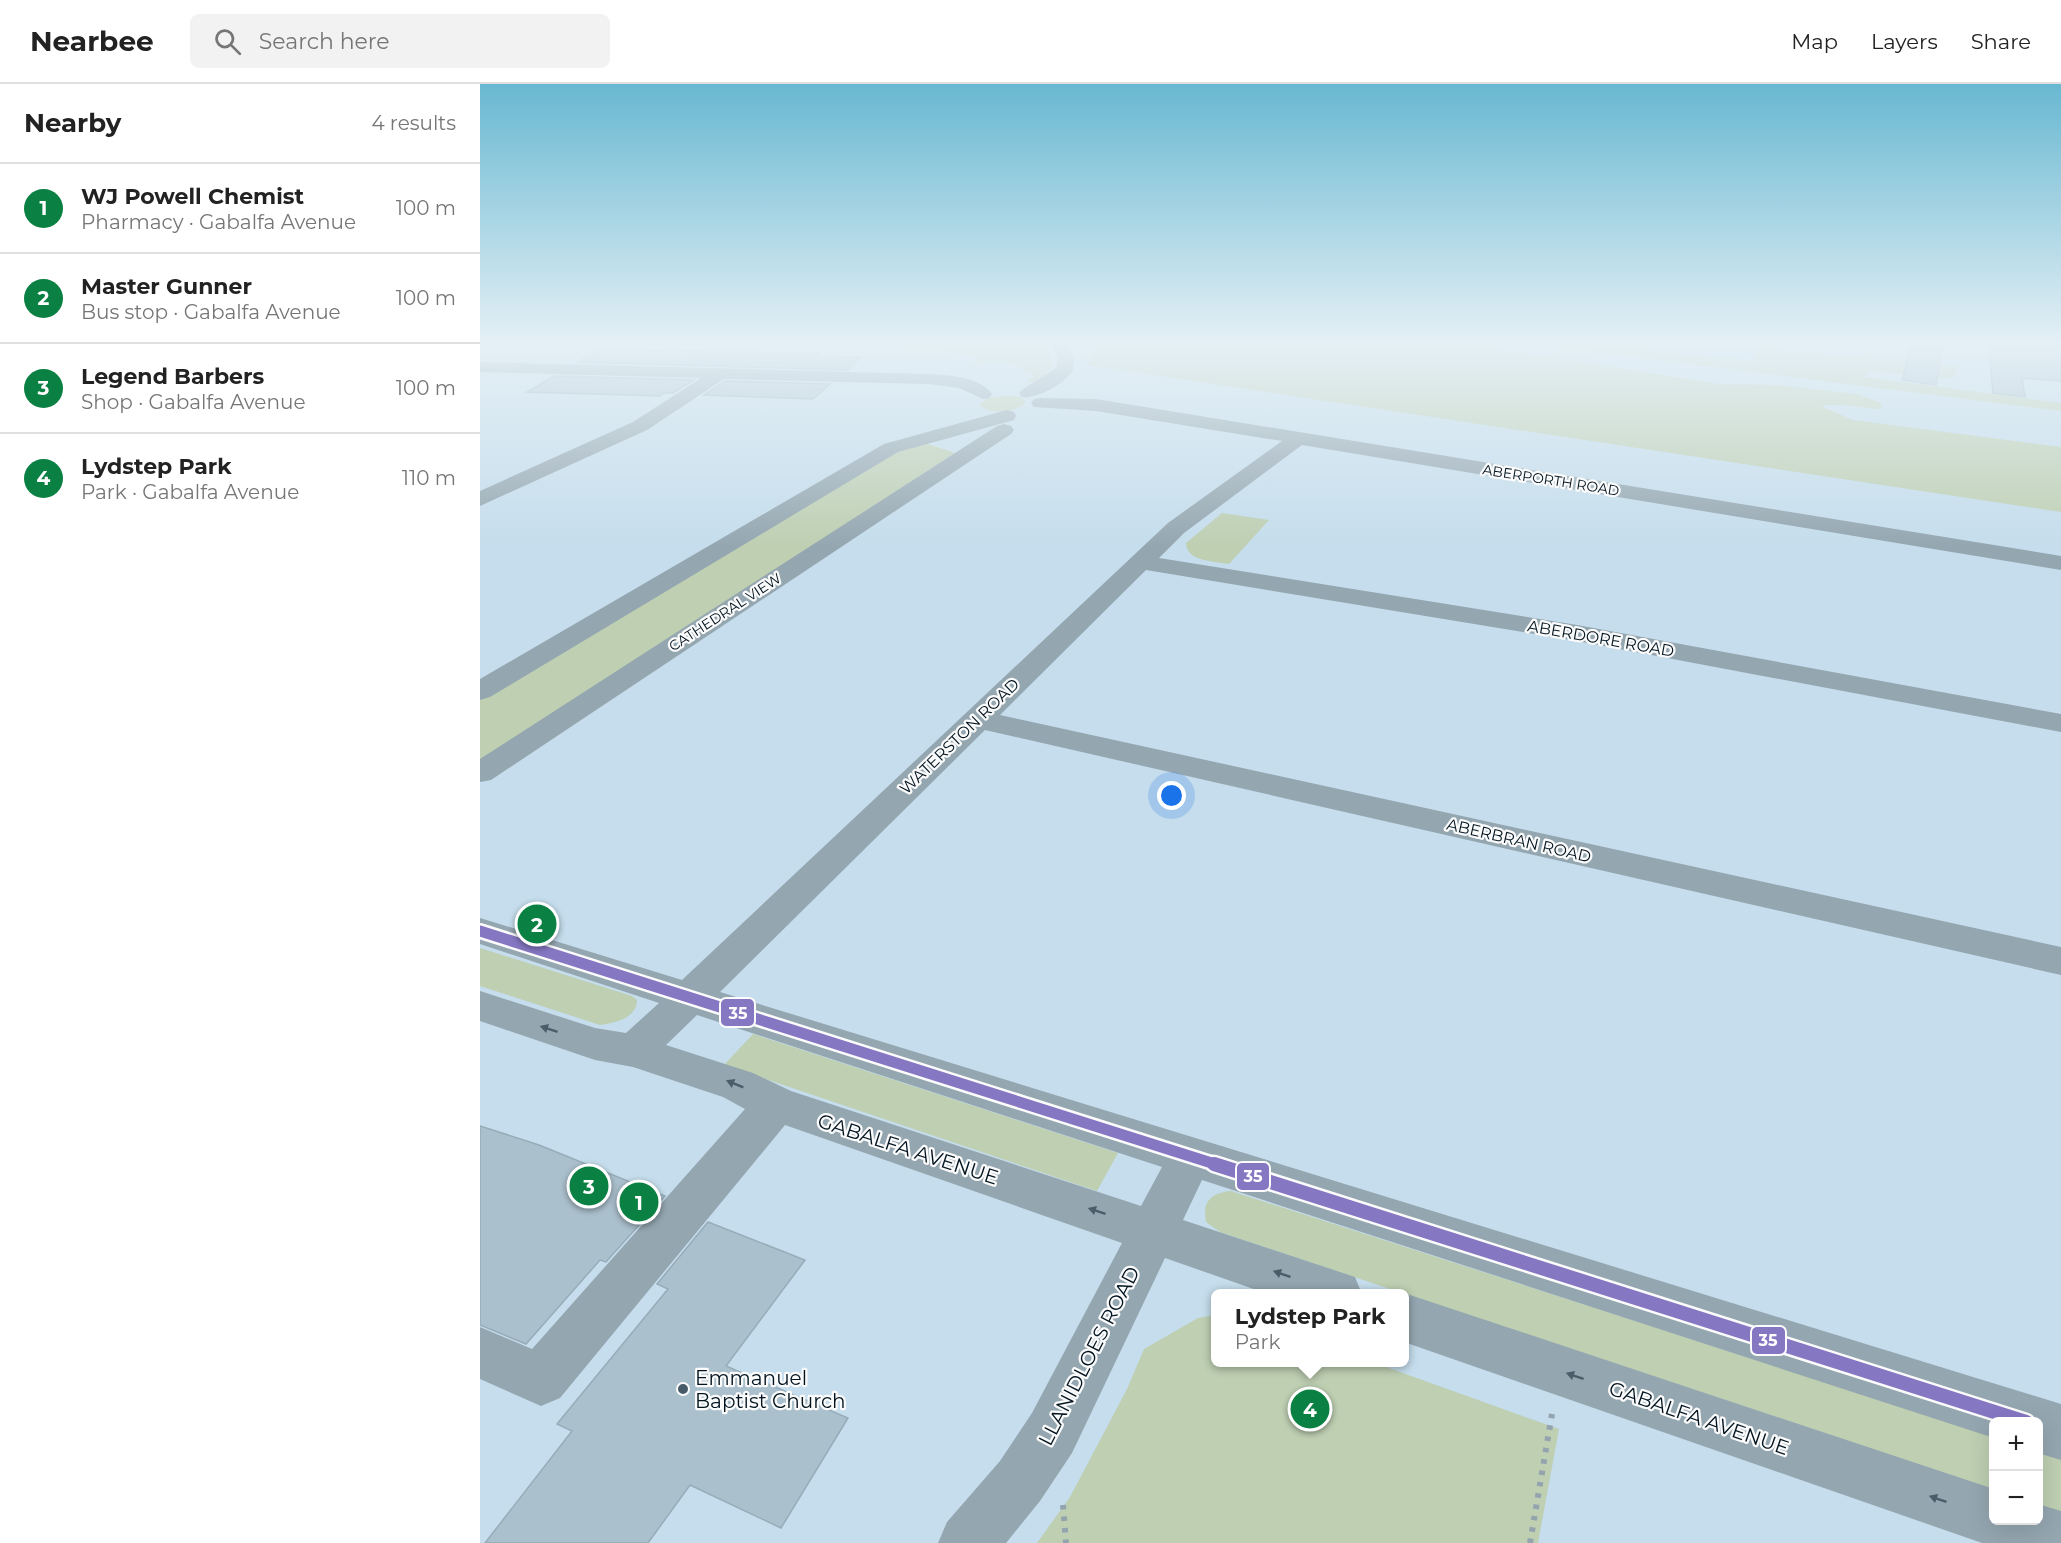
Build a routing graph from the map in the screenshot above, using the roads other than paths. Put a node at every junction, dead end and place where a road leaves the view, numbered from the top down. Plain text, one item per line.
1 (664, 410) edge
2 (960, 410) edge
3 (973, 410) edge
4 (1030, 410) edge
5 (1127, 410) edge
6 (1007, 423) junction
7 (923, 437) junction
8 (1299, 438) junction
9 (971, 451) junction
10 (486, 492) edge
11 (1140, 562) junction
12 (2061, 563) edge
13 (480, 691) edge
14 (977, 718) junction
15 (2061, 723) edge
16 (480, 773) edge
17 (480, 932) edge
18 (2061, 961) edge
19 (689, 999) junction
20 (482, 1010) edge
21 (634, 1051) junction
22 (776, 1104) junction
23 (1191, 1156) junction
24 (1154, 1230) junction
25 (1325, 1289) edge
26 (1409, 1319) edge
27 (480, 1353) edge
28 (2012, 1417) edge
29 (2043, 1427) edge
30 (2061, 1432) edge
31 (1989, 1516) edge
32 (2013, 1525) edge
33 (2061, 1541) edge
34 (968, 1543) edge

1 - 10 street
2 - 7 street
3 - 6 street
4 - 6 street
5 - 8 street, ABERPORTH ROAD
6 - 7 street
6 - 9 street, CATHEDRAL VIEW
7 - 9 street
7 - 13 street
8 - 11 street, WATERSTON ROAD
8 - 12 street, ABERPORTH ROAD
9 - 16 street, CATHEDRAL VIEW
11 - 14 street, WATERSTON ROAD
11 - 15 street, ABERDORE ROAD
14 - 18 street, ABERBRAN ROAD
14 - 19 street, WATERSTON ROAD
17 - 19 street
19 - 21 street, WATERSTON ROAD
19 - 23 street
21 -> 20 street, GABALFA AVENUE
22 -> 21 street, GABALFA AVENUE
24 -> 22 street, GABALFA AVENUE
22 - 27 street
23 - 24 street, LLANIDLOES ROAD
23 - 28 street
25 -> 24 street, GABALFA AVENUE
24 - 34 street, LLANIDLOES ROAD
31 -> 26 street, GABALFA AVENUE
29 - 30 street
32 - 33 street

